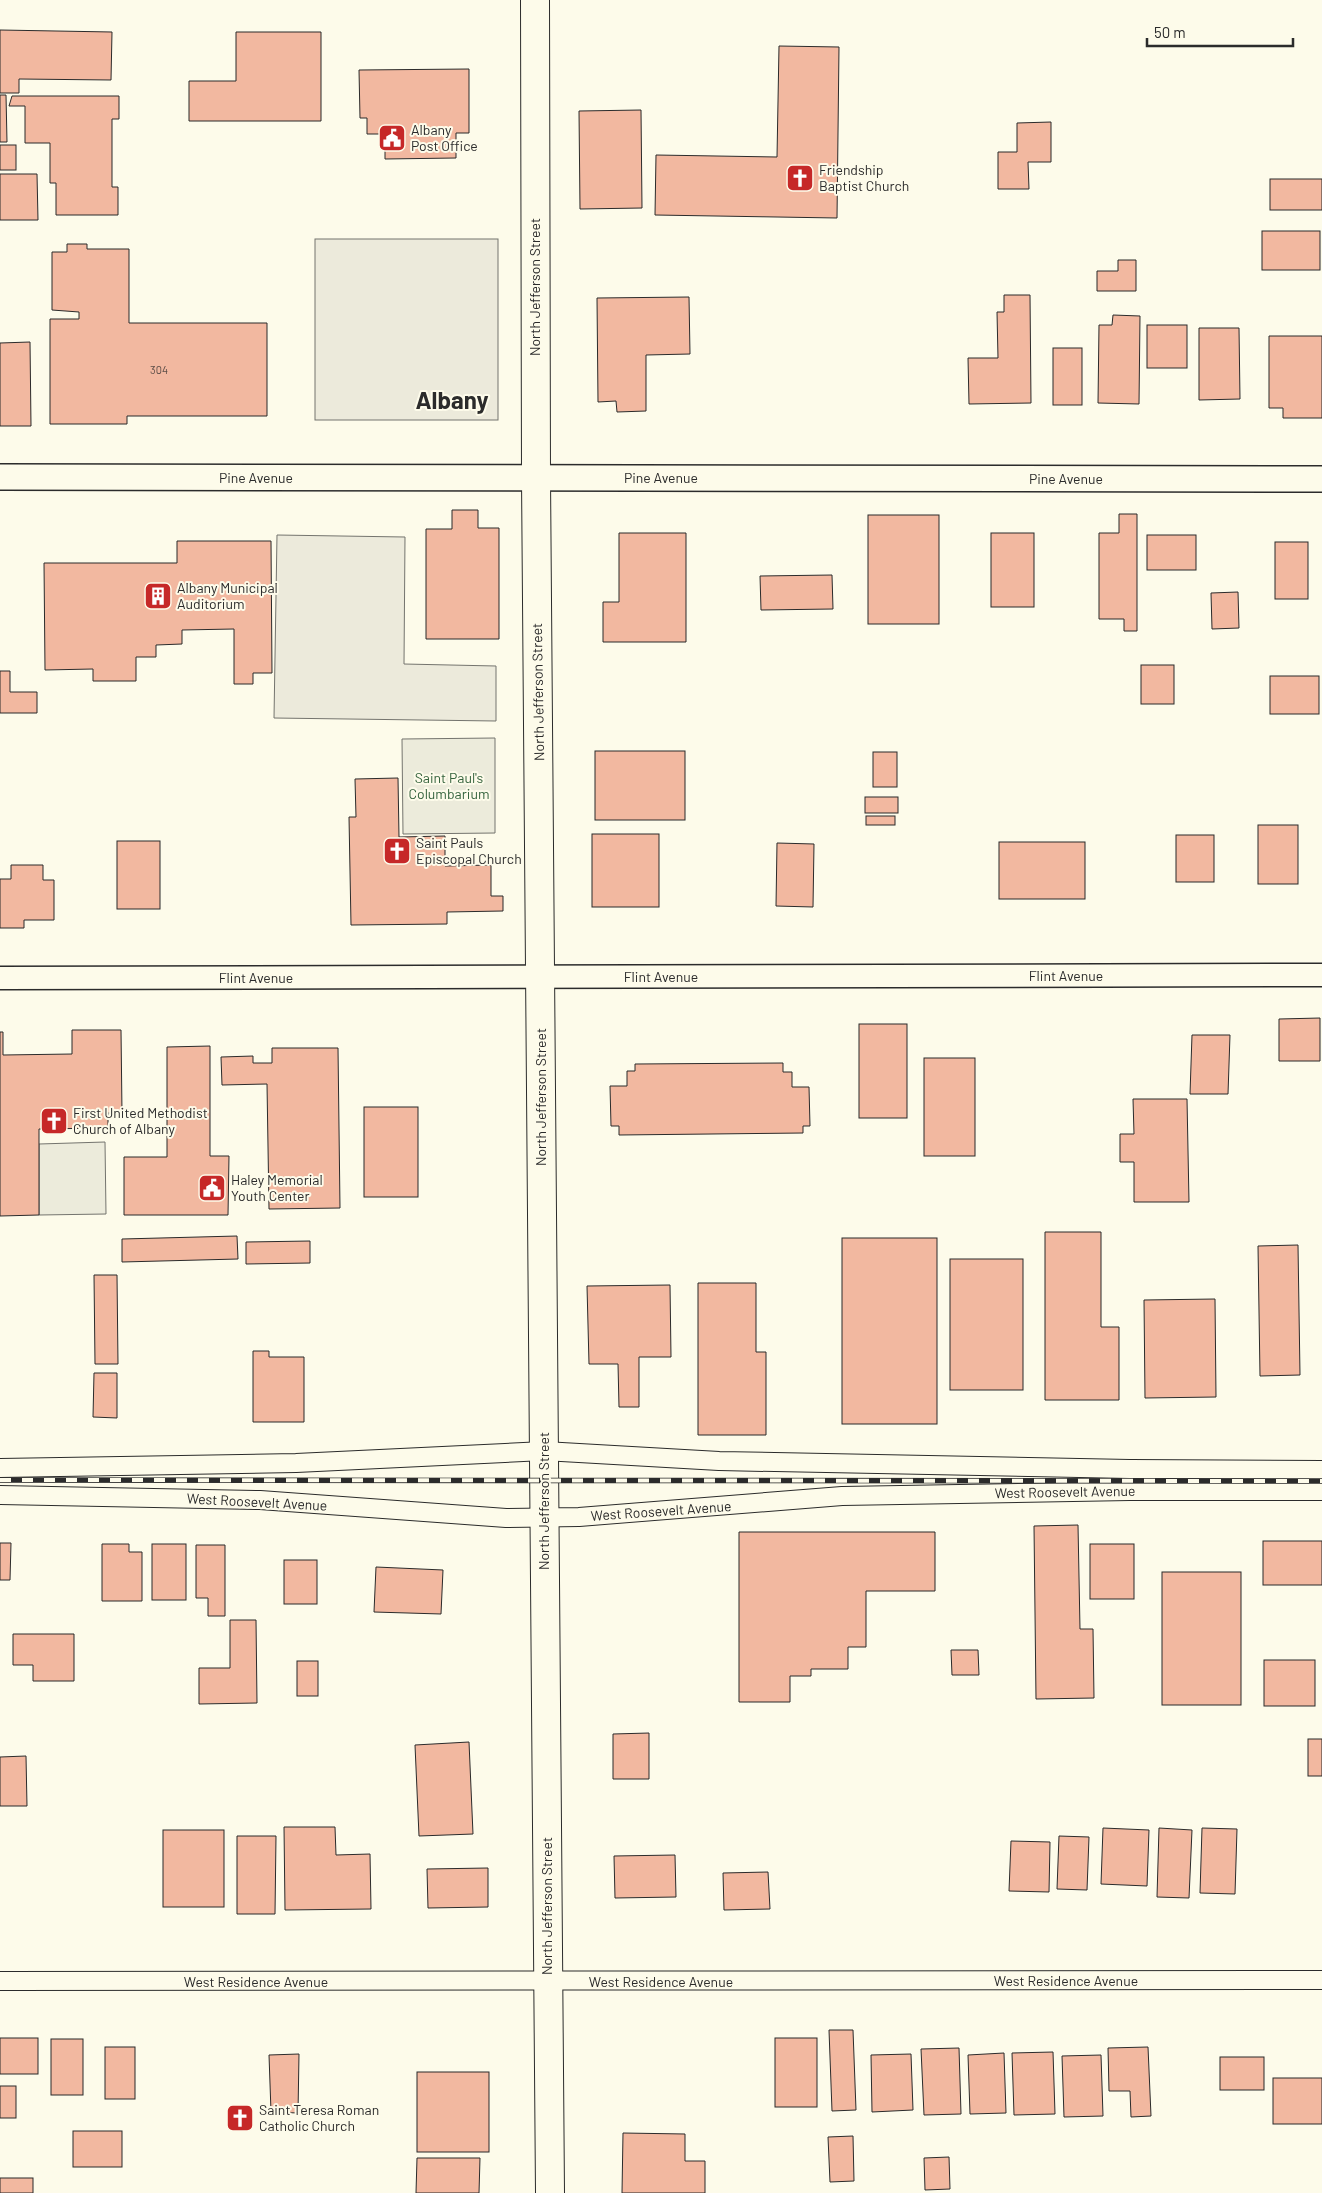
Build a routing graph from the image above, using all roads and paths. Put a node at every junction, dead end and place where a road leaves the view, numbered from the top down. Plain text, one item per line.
1 (535, 0) edge
2 (0, 477) edge
3 (536, 478) junction
4 (1322, 479) edge
5 (1322, 975) edge
6 (541, 977) junction
7 (0, 978) edge
8 (544, 1451) junction
9 (0, 1468) edge
10 (1322, 1470) edge
11 (1322, 1492) edge
12 (0, 1495) edge
13 (544, 1518) junction
14 (1322, 1980) edge
15 (0, 1981) edge
16 (548, 1982) junction
17 (550, 2193) edge

1 - 3 main road, North Jefferson Street
2 - 3 main road, Pine Avenue
3 - 4 main road, Pine Avenue
3 - 6 main road, North Jefferson Street
5 - 6 street, Flint Avenue
6 - 7 street, Flint Avenue
6 - 8 main road, North Jefferson Street
8 - 9 street, West Roosevelt Avenue
8 - 10 street, West Roosevelt Avenue
8 - 13 main road, North Jefferson Street
11 - 13 street, West Roosevelt Avenue
12 - 13 street, West Roosevelt Avenue
13 - 16 main road, North Jefferson Street
14 - 16 street, West Residence Avenue
15 - 16 street, West Residence Avenue
16 - 17 main road, North Jefferson Street

